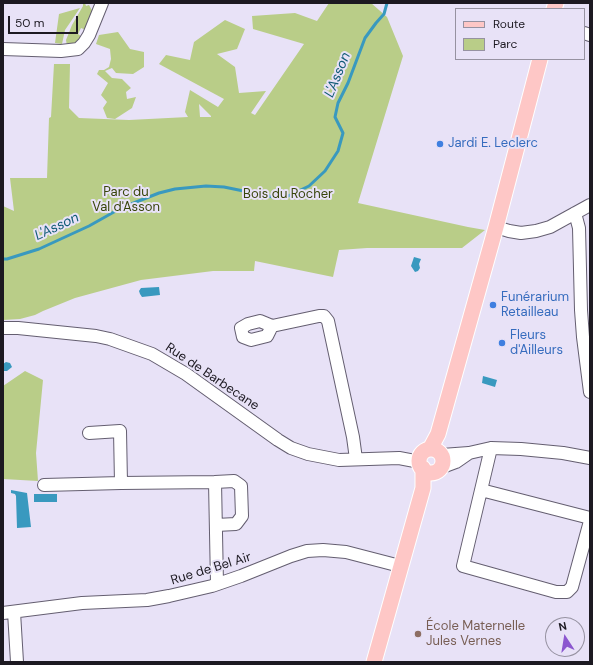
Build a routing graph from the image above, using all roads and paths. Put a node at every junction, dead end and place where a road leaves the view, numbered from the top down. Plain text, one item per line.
1 (102, 3) edge
2 (3, 49) edge
3 (540, 60) edge
4 (590, 205) edge
5 (576, 213) junction
6 (496, 227) junction
7 (272, 326) dead end
8 (3, 328) edge
9 (590, 392) edge
10 (89, 434) dead end
11 (491, 448) junction
12 (590, 458) edge
13 (356, 459) junction
14 (432, 460) junction
15 (121, 482) junction
16 (215, 482) junction
17 (44, 485) dead end
18 (481, 490) junction
19 (590, 520) edge
20 (216, 525) junction
21 (400, 566) junction
22 (217, 584) junction
23 (9, 613) edge
24 (17, 662) edge
25 (374, 662) edge

1 - 2 street
3 - 6 main road
4 - 5 street
5 - 6 street
5 - 9 street
6 - 14 main road
7 - 13 street
8 - 13 street, Rue de Barbecane
10 - 15 street
11 - 12 street, Rue de Barbecane
11 - 14 street, Rue de Barbecane
11 - 18 street
13 - 14 street, Rue de Barbecane
14 - 21 main road
15 - 16 street
15 - 17 street
16 - 20 street
16 - 20 street
18 - 19 street
18 - 19 street
20 - 22 street
21 - 22 street, Rue de Bel Air
21 - 25 main road
22 - 23 street, Rue de Bel Air
23 - 24 street

